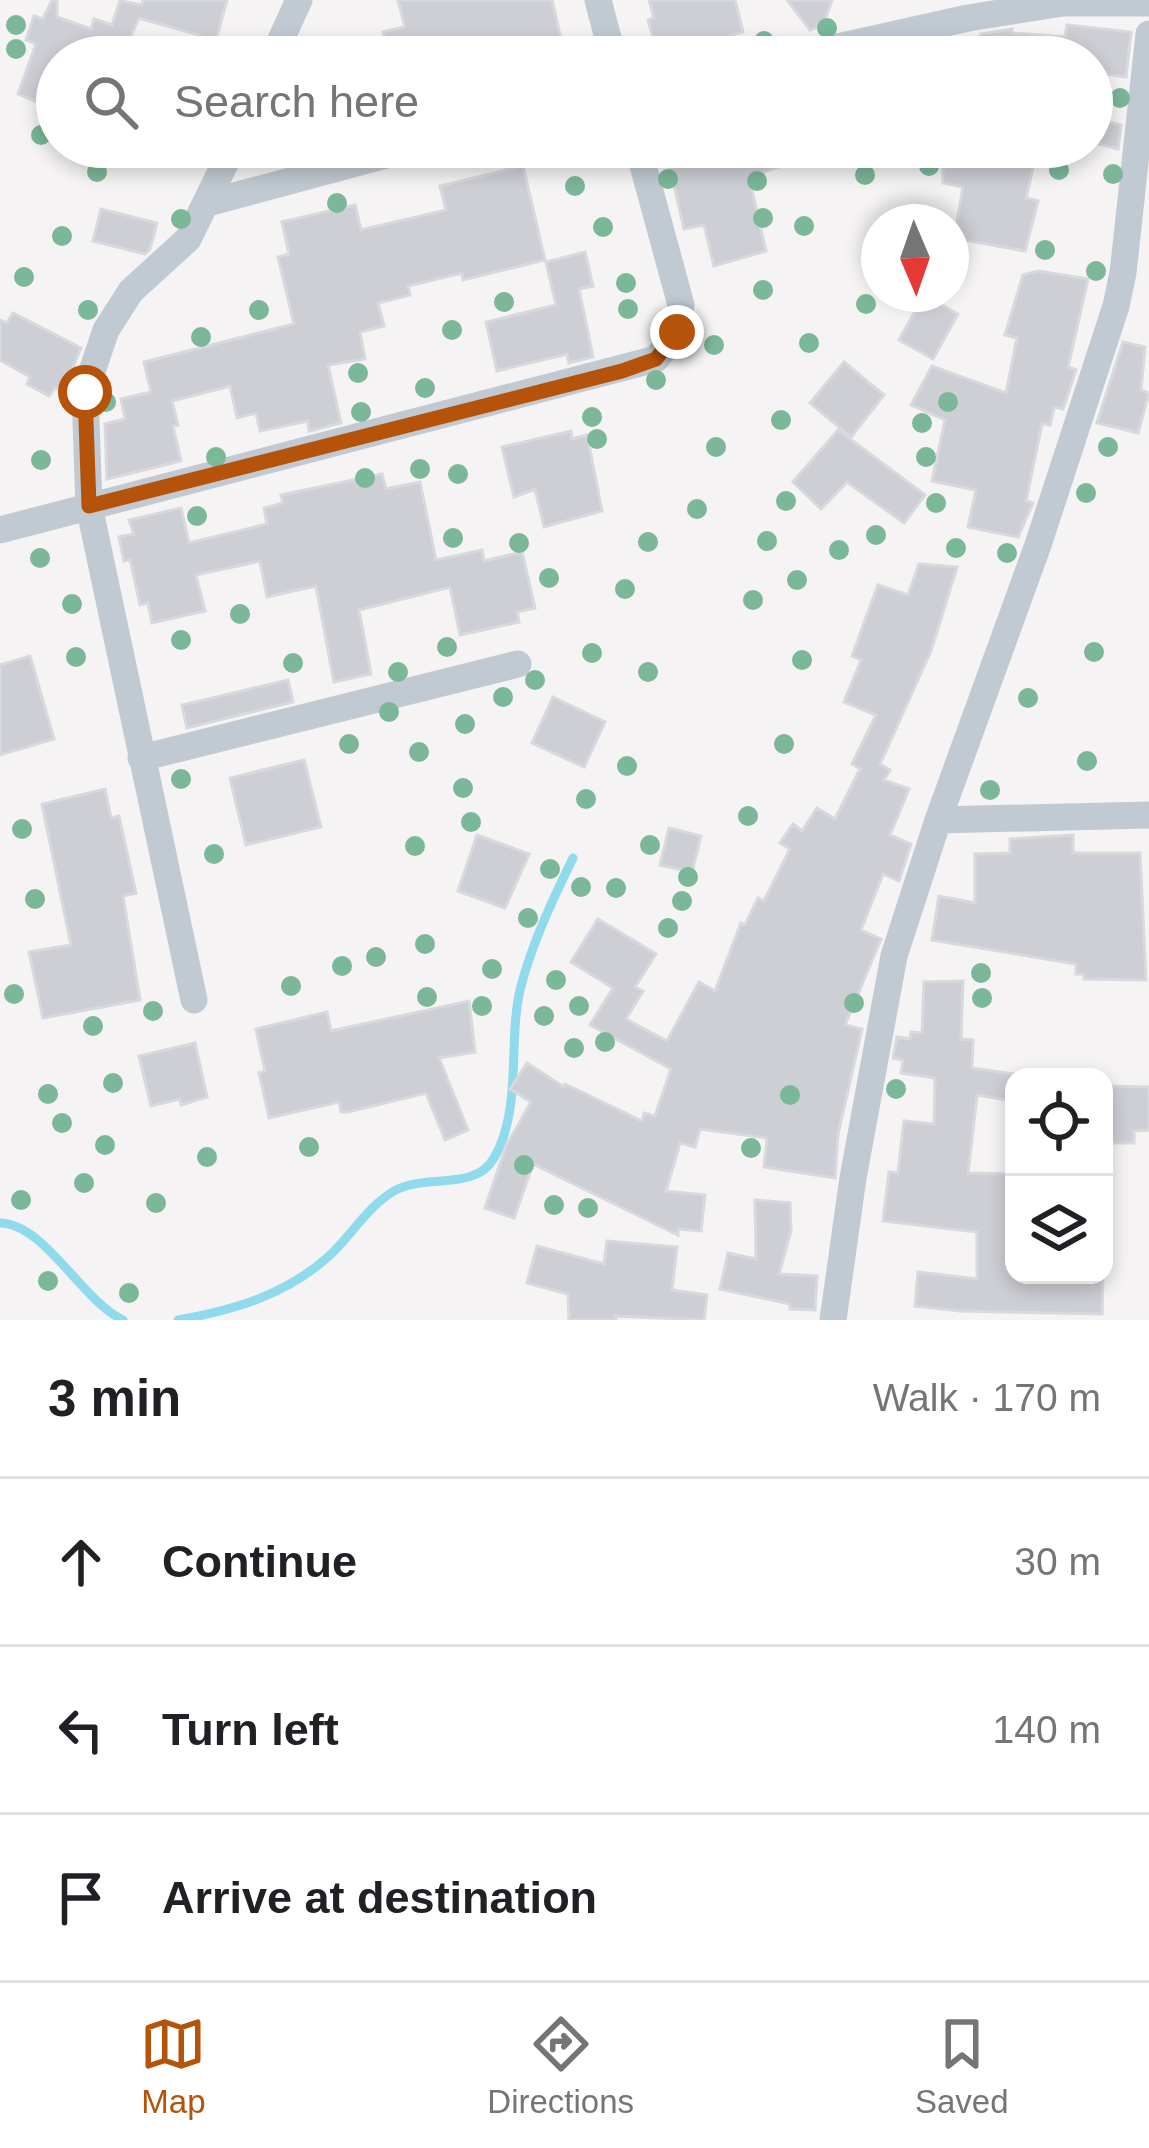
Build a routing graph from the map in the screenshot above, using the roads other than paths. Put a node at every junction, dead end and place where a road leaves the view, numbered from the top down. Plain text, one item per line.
1 (299, 0) edge
2 (598, 0) edge
3 (1149, 3) edge
4 (1149, 34) edge
5 (283, 36) edge
6 (607, 36) edge
7 (887, 36) edge
8 (224, 168) edge
9 (338, 168) edge
10 (644, 168) edge
11 (208, 203) junction
12 (1136, 273) edge
13 (89, 506) junction
14 (0, 530) edge
15 (518, 664) dead end
16 (141, 758) junction
17 (1149, 815) edge
18 (938, 820) junction
19 (194, 1000) dead end
20 (833, 1320) edge

1 - 5 street
2 - 6 street
3 - 7 street
4 - 12 street
8 - 11 street
9 - 11 street
10 - 13 street
11 - 13 street
12 - 18 street
13 - 14 street
13 - 16 street
15 - 16 street
16 - 19 street
17 - 18 street
18 - 20 street

